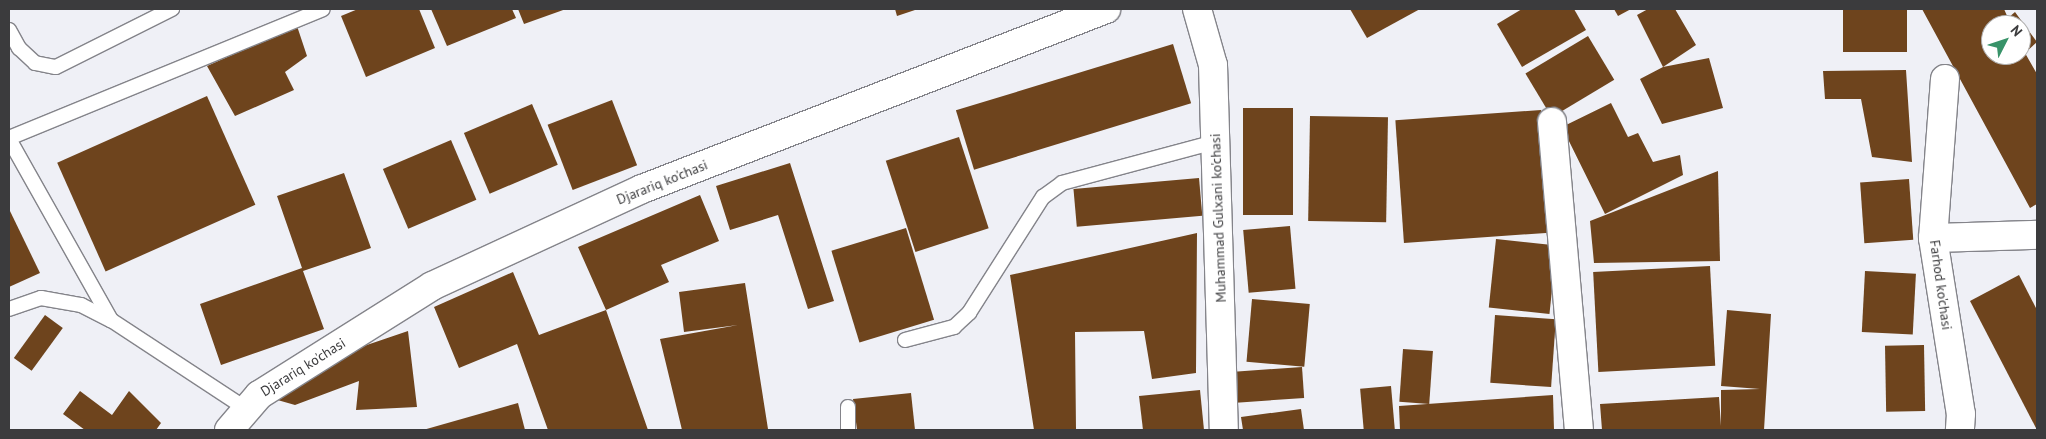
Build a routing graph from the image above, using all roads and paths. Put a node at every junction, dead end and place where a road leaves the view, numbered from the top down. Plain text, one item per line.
1 (172, 9) edge
2 (324, 9) edge
3 (1106, 9) edge
4 (1196, 9) edge
5 (9, 30) edge
6 (1945, 79) dead end
7 (1552, 122) dead end
8 (9, 139) edge
9 (1215, 142) junction
10 (2037, 235) edge
11 (1934, 238) junction
12 (9, 309) edge
13 (111, 320) junction
14 (905, 340) dead end
15 (848, 407) dead end
16 (245, 408) junction
17 (229, 430) edge
18 (848, 430) edge
19 (1224, 430) edge
20 (1579, 430) edge
21 (1960, 430) edge

1 - 5 lane
2 - 8 lane
3 - 16 street, Djarariq ko'chasi
4 - 9 street, Muhammad Gulxani ko'chasi
6 - 11 street, Farhod ko'chasi
7 - 20 street
8 - 13 lane
9 - 14 lane
9 - 19 street, Muhammad Gulxani ko'chasi
10 - 11 street
11 - 21 street, Farhod ko'chasi
12 - 13 lane
13 - 16 lane
15 - 18 lane
16 - 17 street, Djarariq ko'chasi

